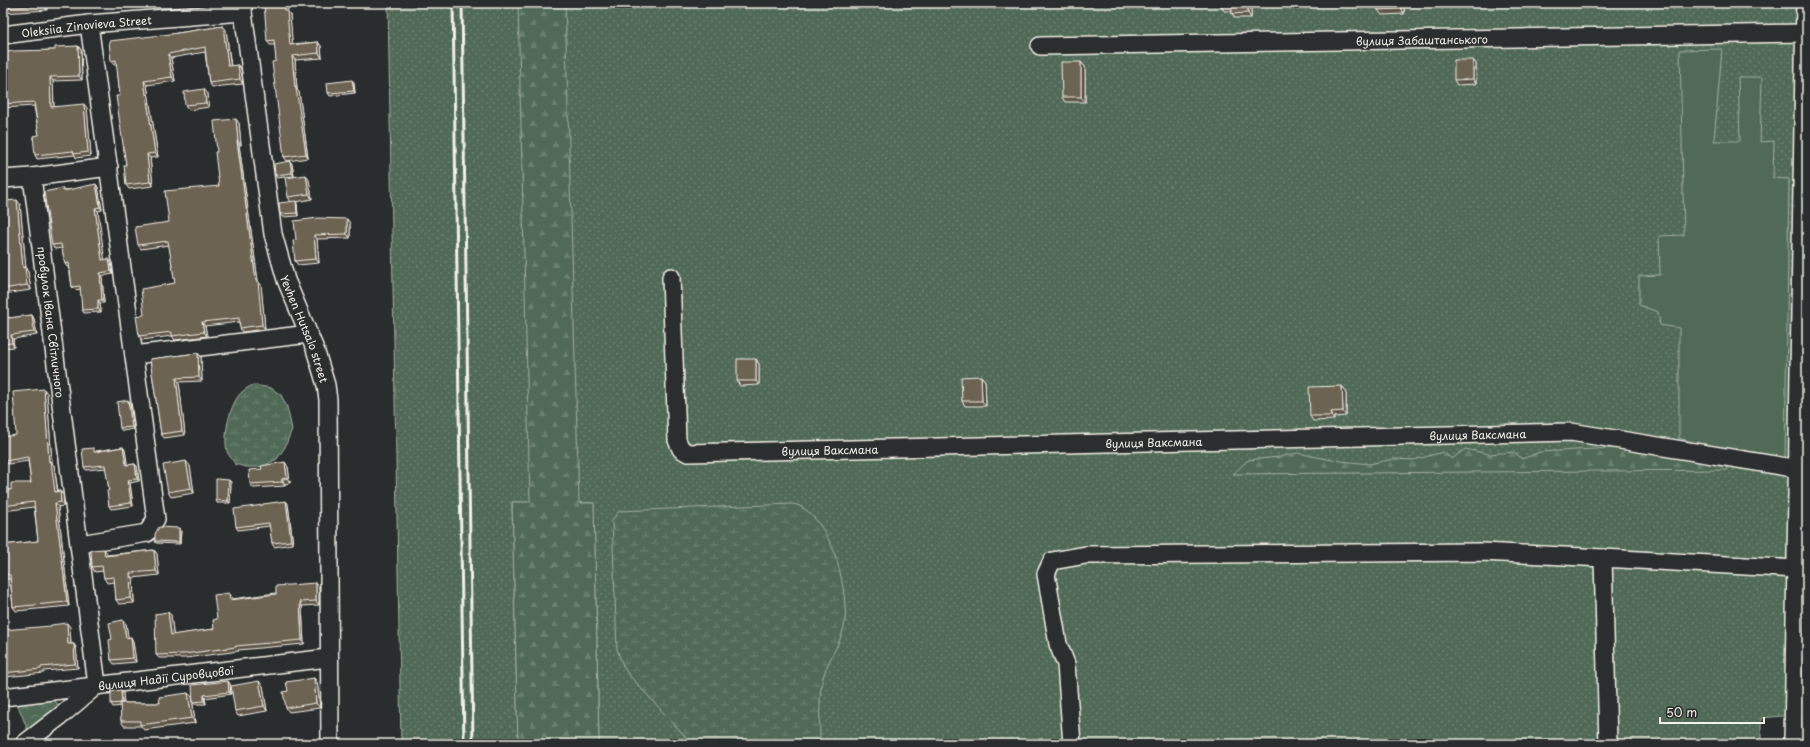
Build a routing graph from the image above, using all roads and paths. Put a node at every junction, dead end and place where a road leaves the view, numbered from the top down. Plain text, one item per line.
1 (1805, 3) edge
2 (243, 7) edge
3 (89, 24) junction
4 (1805, 33) junction
5 (3, 35) edge
6 (1040, 46) dead end
7 (109, 167) junction
8 (32, 177) junction
9 (3, 179) edge
10 (671, 277) dead end
11 (309, 334) junction
12 (134, 355) junction
13 (1798, 469) junction
14 (80, 544) junction
15 (1603, 558) junction
16 (1797, 569) junction
17 (328, 658) junction
18 (97, 685) junction
19 (3, 696) edge
20 (24, 744) edge
21 (330, 744) edge
22 (1072, 744) edge
23 (1608, 744) edge
24 (1793, 744) edge

1 - 4 street
2 - 3 street, Oleksiia Zinovieva Street
2 - 11 street, Yevhen Hutsalo street
3 - 5 street, Oleksiia Zinovieva Street
3 - 7 street
4 - 6 street, вулиця Забаштанського
4 - 13 street
7 - 8 street
7 - 12 street
8 - 9 street
8 - 14 street, провулок Івана Світличного
10 - 13 street, вулиця Ваксмана
11 - 12 street
11 - 17 street, Yevhen Hutsalo street
12 - 14 street
13 - 16 street
14 - 18 street, провулок Івана Світличного
15 - 16 street
15 - 22 street
15 - 23 street
16 - 24 street
17 - 18 street, вулиця Надії Суровцової
17 - 21 street, Yevhen Hutsalo street
18 - 19 street, вулиця Надії Суровцової
18 - 20 street

